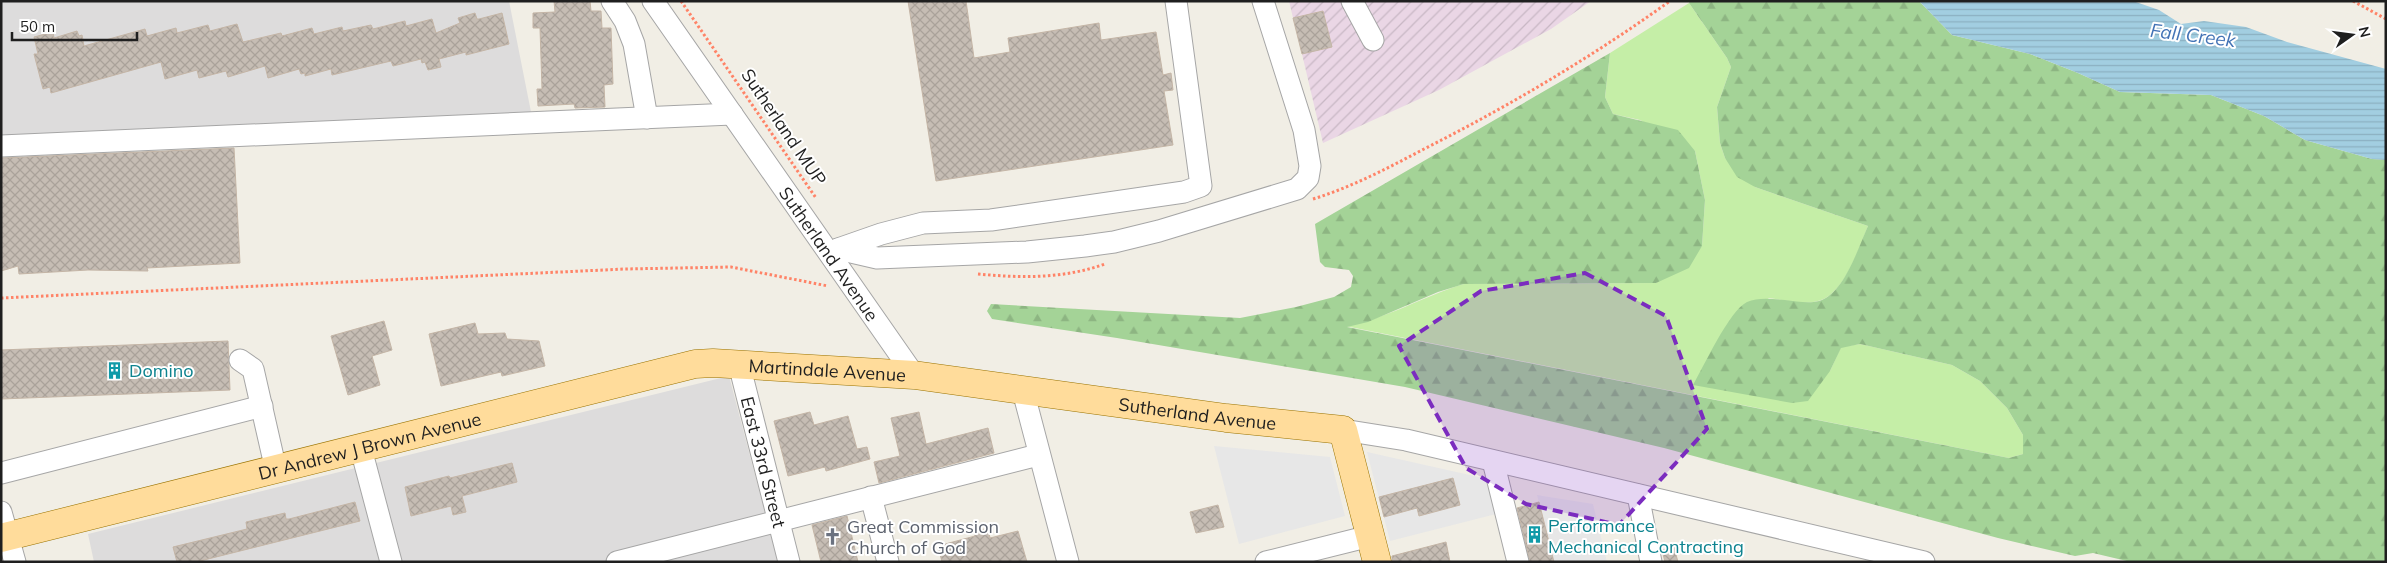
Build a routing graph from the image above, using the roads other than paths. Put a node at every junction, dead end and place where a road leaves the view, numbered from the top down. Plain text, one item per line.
1 (612, 1) edge
2 (653, 1) edge
3 (1176, 1) edge
4 (1262, 1) edge
5 (1352, 1) edge
6 (1373, 40) dead end
7 (732, 114) junction
8 (647, 118) junction
9 (1, 146) edge
10 (833, 250) junction
11 (240, 360) dead end
12 (739, 364) junction
13 (914, 375) junction
14 (1023, 391) junction
15 (262, 406) junction
16 (1343, 430) junction
17 (361, 449) junction
18 (1038, 455) junction
19 (1493, 462) junction
20 (276, 470) junction
21 (1, 473) edge
22 (1638, 495) junction
23 (871, 497) junction
24 (778, 520) junction
25 (6, 537) edge
26 (1373, 549) edge
27 (1898, 558) edge
28 (391, 562) edge
29 (617, 562) edge
30 (789, 562) edge
31 (888, 562) edge
32 (1068, 562) edge
33 (1266, 562) edge
34 (1518, 562) edge
35 (1651, 562) edge
36 (1924, 562) edge

1 - 8 street
2 - 7 street, Sutherland Avenue
3 - 10 street
4 - 10 street
5 - 6 street
7 - 8 street
7 - 10 street, Sutherland Avenue
8 - 9 street
10 - 13 street, Sutherland Avenue
11 - 15 street
12 - 13 main road, Martindale Avenue
12 - 17 main road, Dr Andrew J Brown Avenue
12 - 24 street, East 33rd Street
13 - 14 main road, Sutherland Avenue
14 - 16 main road, Sutherland Avenue
14 - 18 street
15 - 20 street
15 - 21 street
16 - 19 street, Sutherland Avenue
16 - 26 main road
17 - 20 main road, Dr Andrew J Brown Avenue
17 - 28 street
18 - 23 street
18 - 32 street
19 - 22 street, Sutherland Avenue
19 - 34 street
20 - 25 main road, Dr Andrew J Brown Avenue
22 - 27 street, Sutherland Avenue
22 - 35 street
23 - 24 street
23 - 31 street
24 - 29 street
24 - 30 street, East 33rd Street
26 - 33 street
27 - 36 street, Sutherland Avenue

